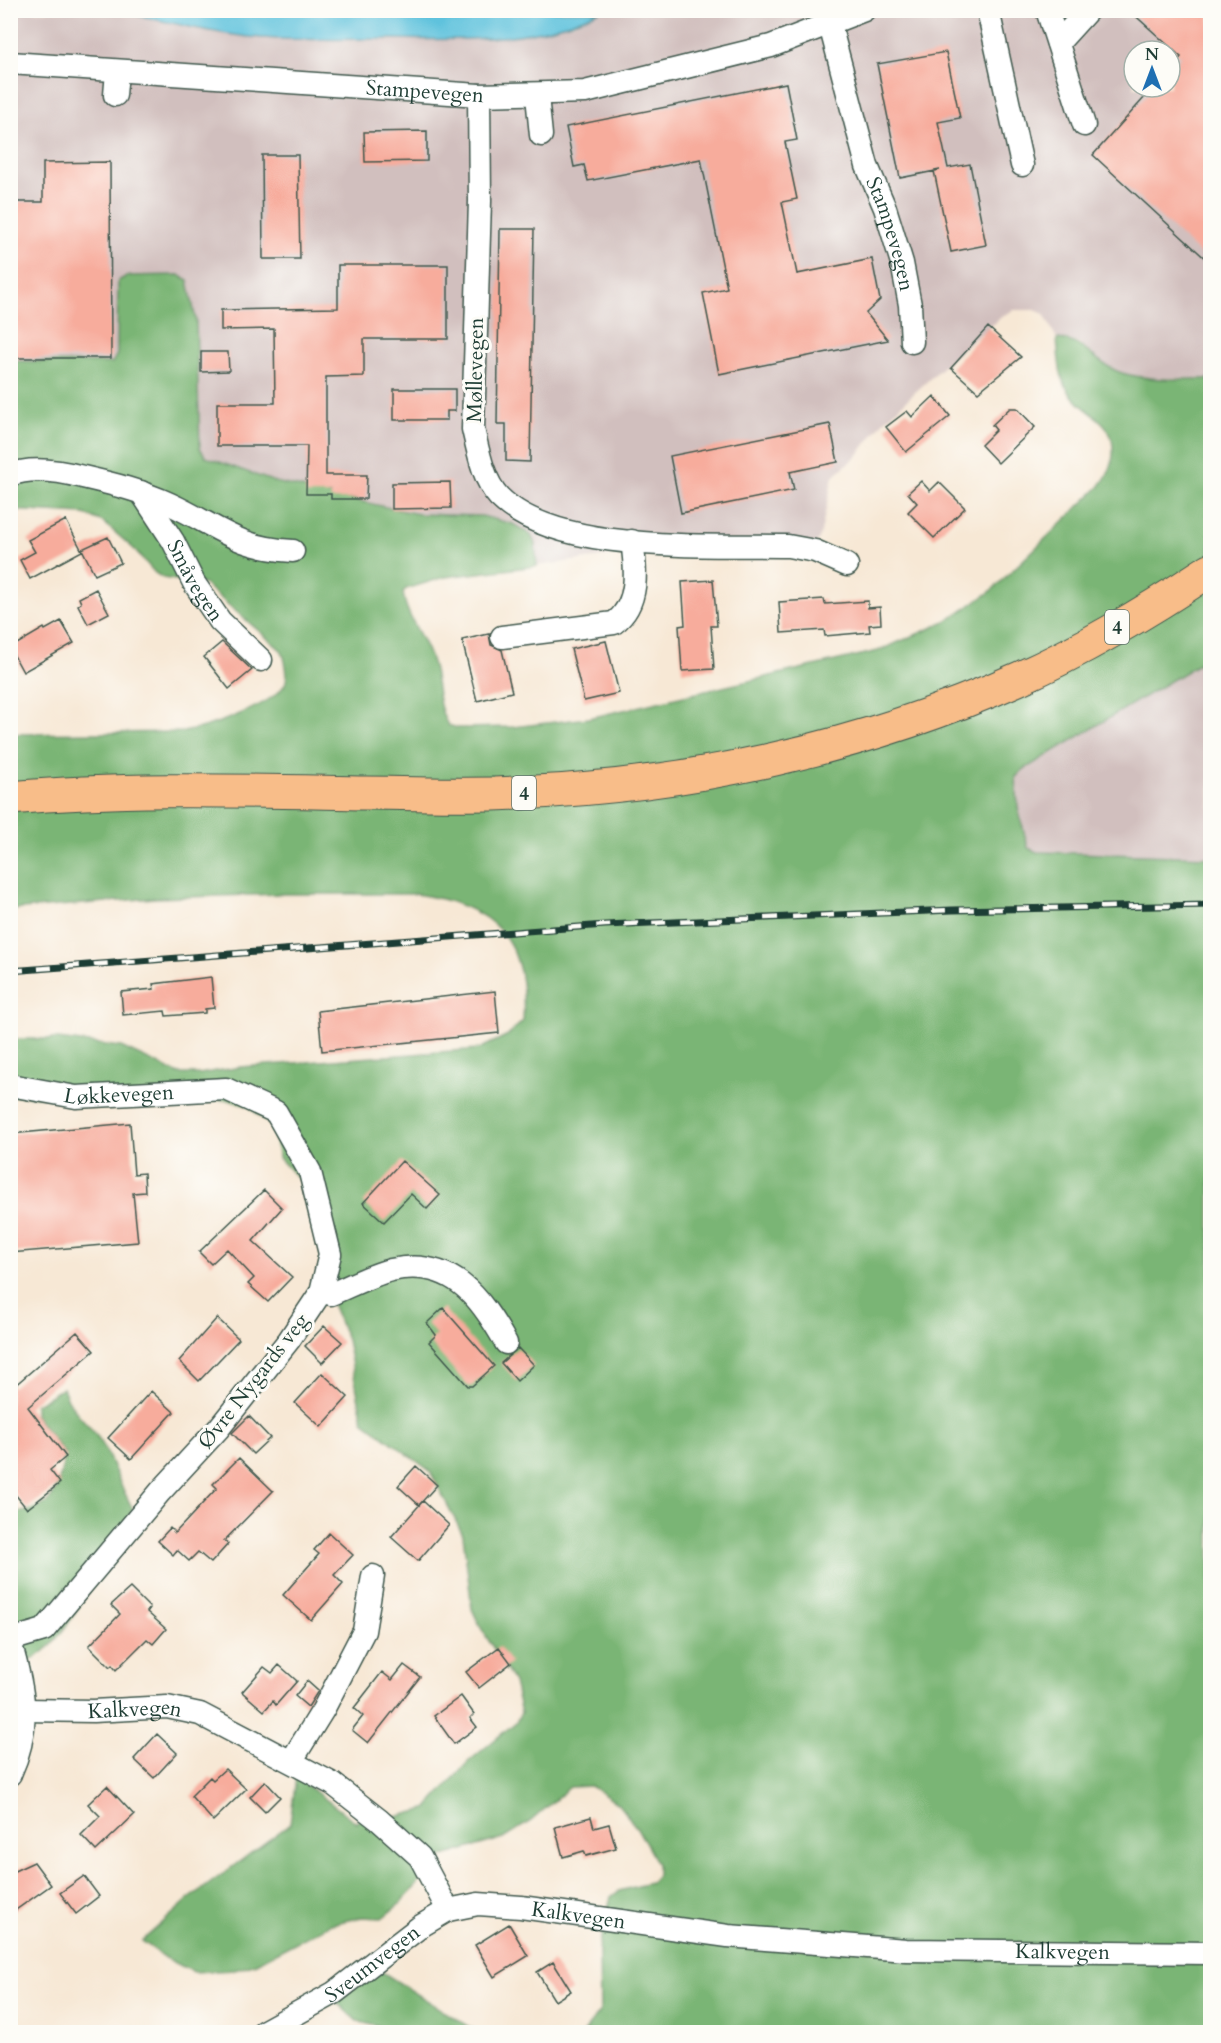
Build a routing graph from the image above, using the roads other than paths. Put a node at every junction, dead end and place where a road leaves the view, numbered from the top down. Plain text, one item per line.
1 (864, 10) edge
2 (988, 10) edge
3 (1047, 10) edge
4 (1088, 10) edge
5 (830, 25) junction
6 (1058, 43) junction
7 (10, 63) edge
8 (117, 72) junction
9 (115, 95) dead end
10 (479, 95) junction
11 (537, 96) junction
12 (1084, 126) dead end
13 (541, 135) dead end
14 (1022, 165) dead end
15 (912, 342) dead end
16 (10, 475) edge
17 (141, 492) junction
18 (632, 542) junction
19 (293, 551) dead end
20 (847, 565) dead end
21 (1210, 570) edge
22 (502, 637) dead end
23 (261, 660) dead end
24 (10, 798) edge
25 (10, 1085) edge
26 (226, 1089) joint
27 (321, 1292) junction
28 (506, 1343) dead end
29 (373, 1576) dead end
30 (10, 1641) edge
31 (24, 1710) junction
32 (292, 1760) junction
33 (10, 1774) edge
34 (448, 1910) junction
35 (1210, 1953) edge
36 (263, 2032) edge

1 - 5 street, Stampevegen
2 - 14 street
3 - 6 street
4 - 6 street
5 - 11 street, Stampevegen
5 - 15 street, Stampevegen
6 - 12 street
7 - 8 street, Stampevegen
8 - 9 street
8 - 10 street, Stampevegen
10 - 11 street, Stampevegen
10 - 18 street, Møllevegen
11 - 13 street
16 - 17 street, Småvegen
17 - 19 street, Småvegen
17 - 23 street, Småvegen
18 - 20 street, Møllevegen
18 - 22 street
21 - 24 highway, 4
25 - 26 street, Løkkevegen
26 - 27 street, Øvre Nygards veg
27 - 28 street
27 - 30 street, Øvre Nygards veg
29 - 32 street
30 - 31 street
31 - 32 street, Kalkvegen
31 - 33 street
32 - 34 street, Kalkvegen
34 - 35 street, Kalkvegen
34 - 36 street, Sveumvegen

